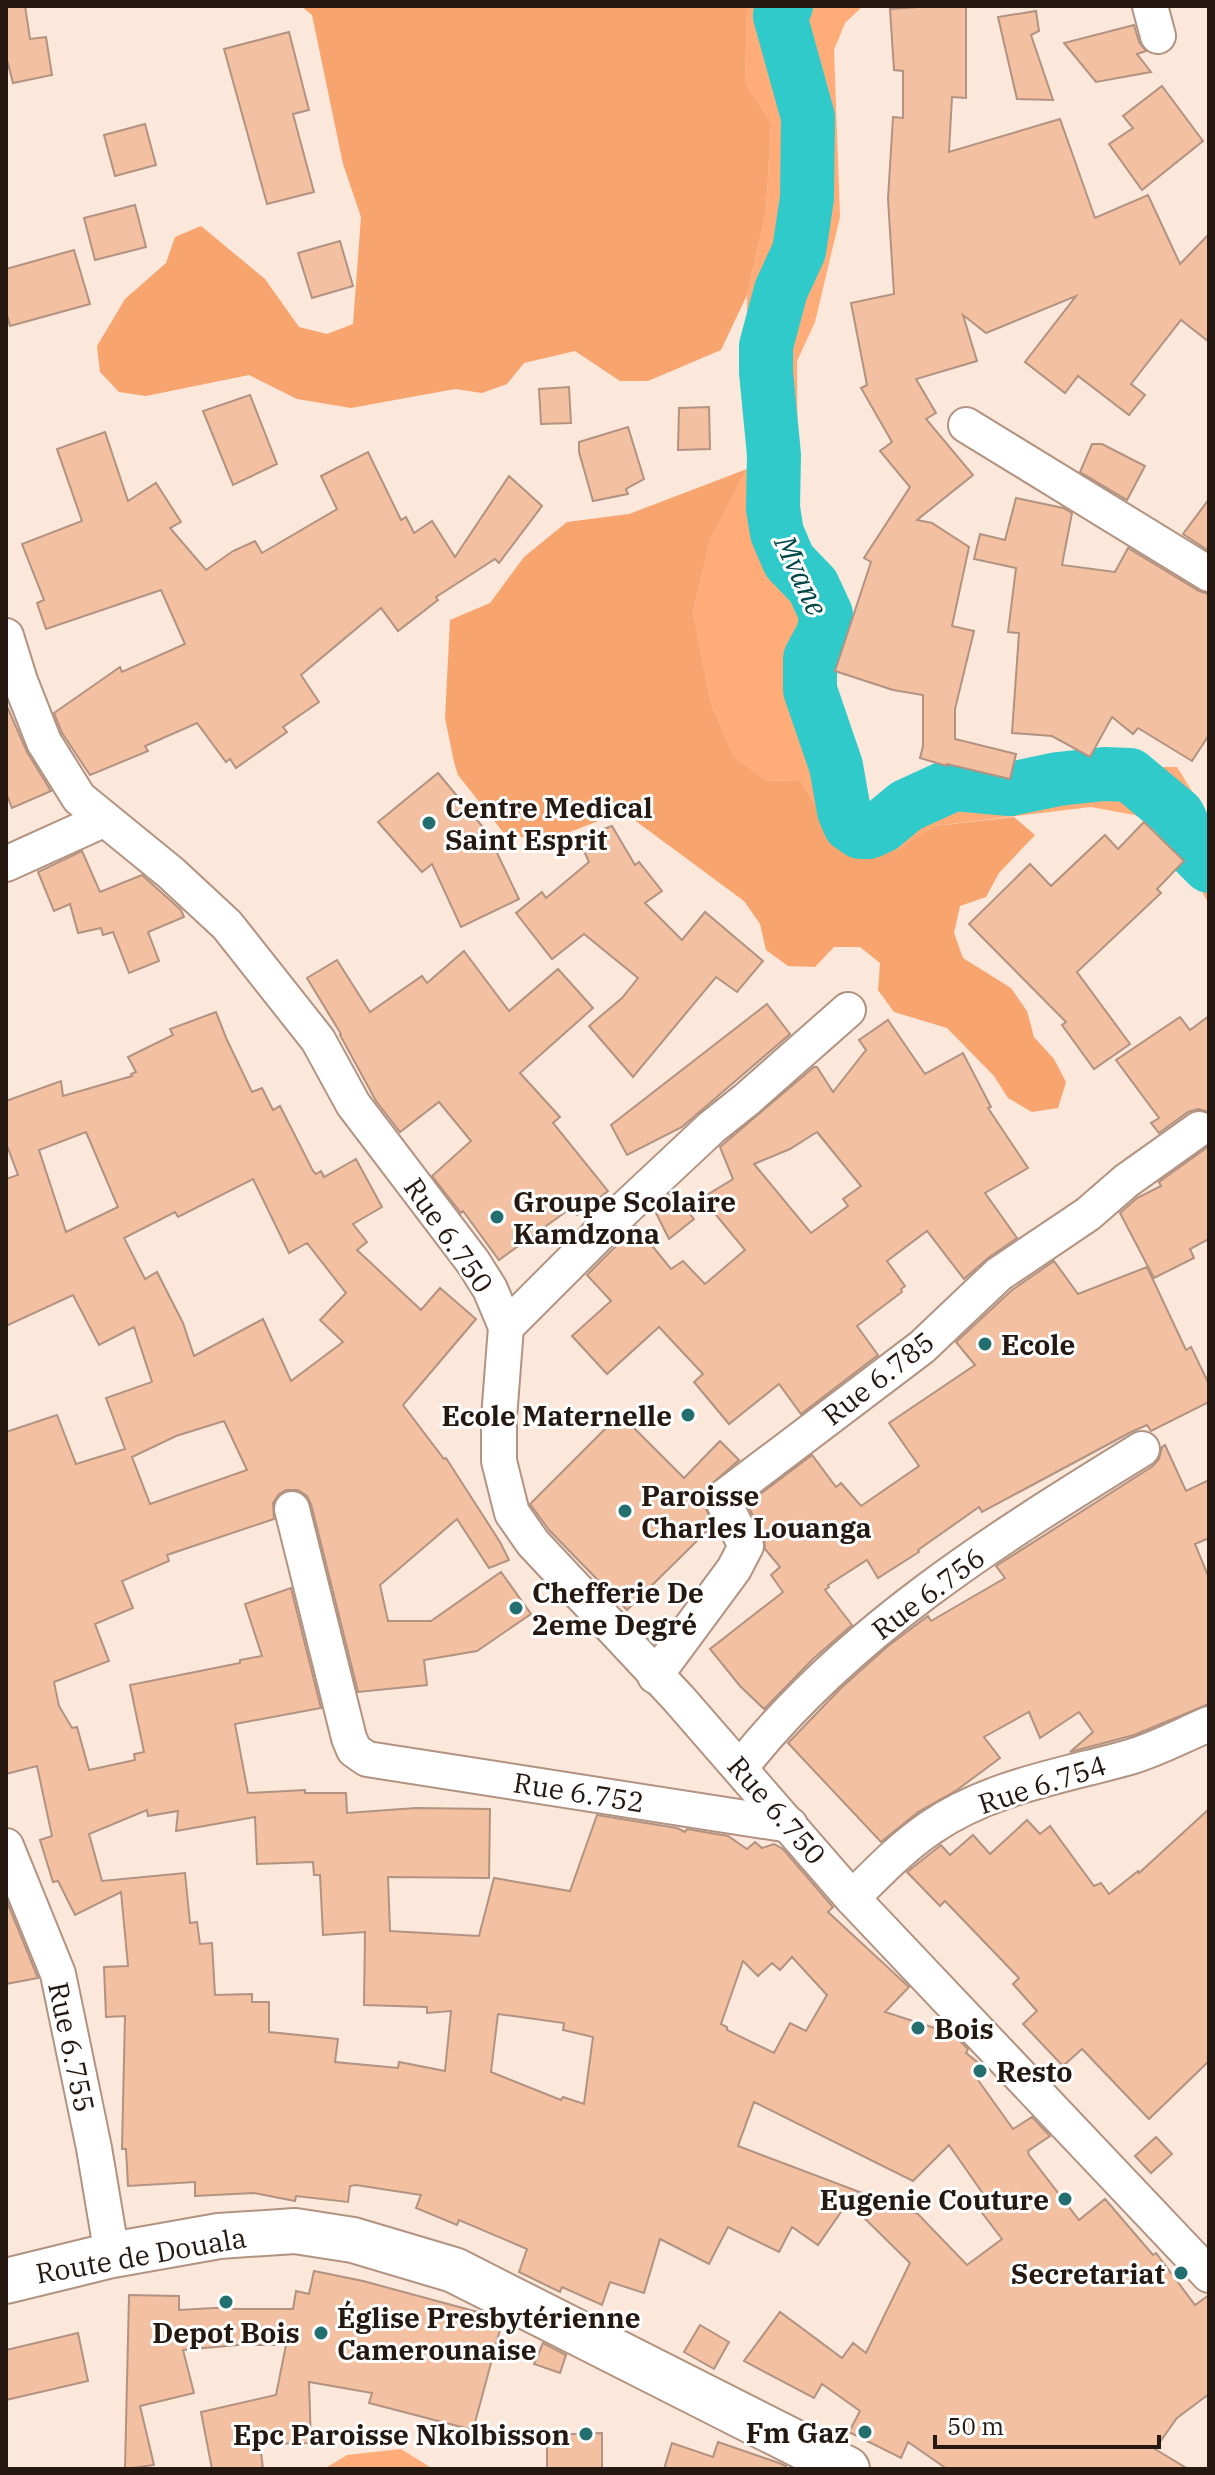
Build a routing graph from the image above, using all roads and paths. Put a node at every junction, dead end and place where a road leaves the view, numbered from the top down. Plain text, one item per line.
1 (966, 425) dead end
2 (1209, 574) edge
3 (6, 636) edge
4 (103, 820) junction
5 (6, 864) edge
6 (848, 1010) dead end
7 (1199, 1129) dead end
8 (506, 1327) junction
9 (1142, 1449) dead end
10 (292, 1509) dead end
11 (655, 1676) junction
12 (1209, 1724) edge
13 (740, 1768) junction
14 (790, 1825) junction
15 (6, 1846) edge
16 (852, 1898) junction
17 (112, 2255) junction
18 (1209, 2275) edge
19 (6, 2281) edge
20 (847, 2469) edge

1 - 2 street
3 - 4 street, Rue 6.750
4 - 5 street
4 - 8 street, Rue 6.750
6 - 8 street
7 - 11 street, Rue 6.785
8 - 11 street, Rue 6.750
9 - 13 street, Rue 6.756
10 - 14 street, Rue 6.752
11 - 13 street, Rue 6.750
12 - 16 street, Rue 6.754
13 - 14 street, Rue 6.750
14 - 16 street, Rue 6.750
15 - 17 street, Rue 6.755
16 - 18 street, Rue 6.750
17 - 19 highway, Route de Douala
17 - 20 highway, Route de Douala

